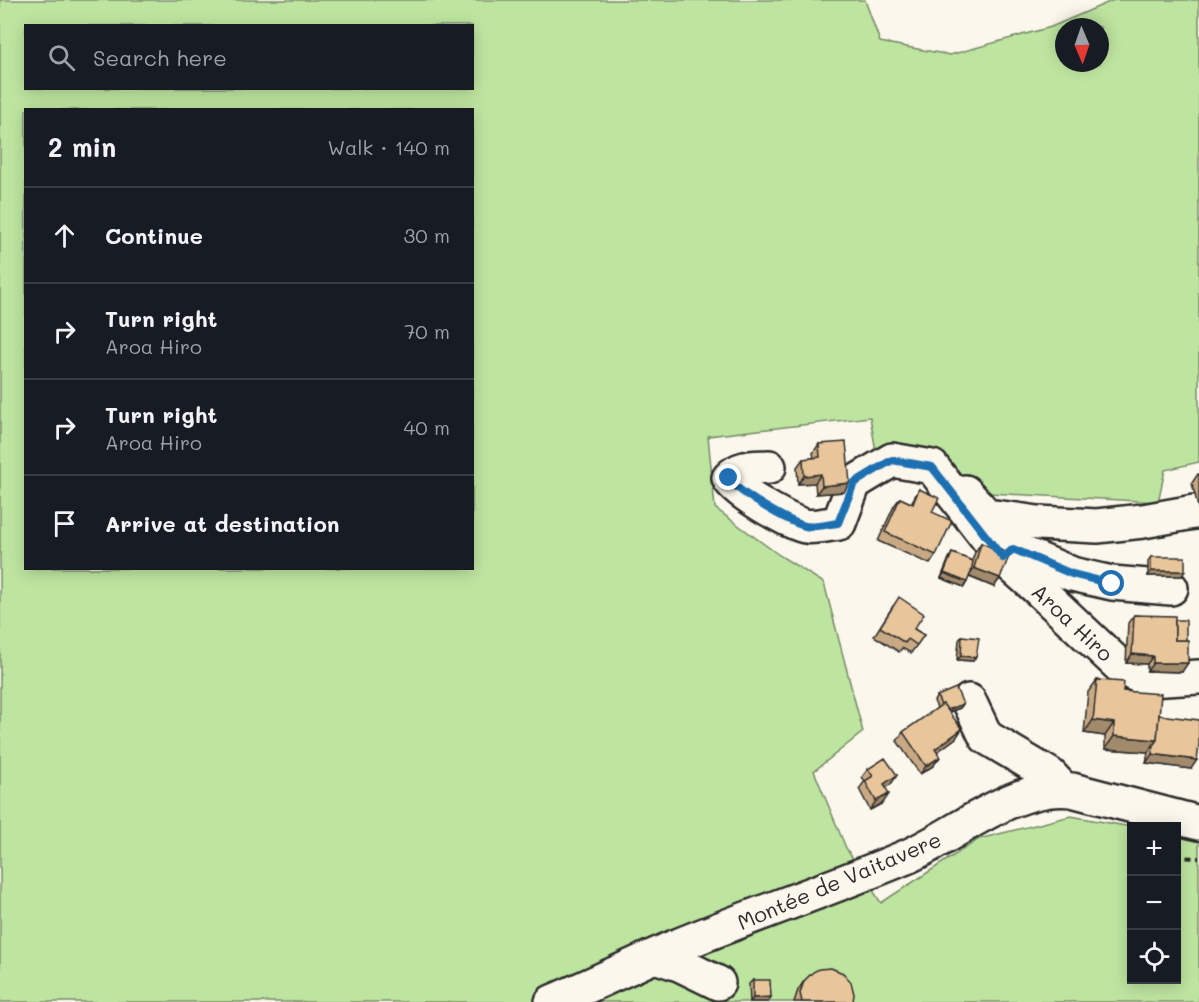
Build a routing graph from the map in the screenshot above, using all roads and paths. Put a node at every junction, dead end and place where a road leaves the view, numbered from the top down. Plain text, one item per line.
1 (892, 460) junction
2 (769, 467) dead end
3 (1194, 512) dead end
4 (1003, 558) junction
5 (1171, 588) dead end
6 (1199, 677) edge
7 (969, 701) dead end
8 (1063, 789) junction
9 (1199, 823) edge
10 (1181, 857) edge
11 (1199, 858) edge
12 (655, 956) junction
13 (718, 983) dead end
14 (552, 1002) edge

1 - 2 street
1 - 3 street
1 - 4 street, Aroa Hiro
4 - 5 street
4 - 6 street, Aroa Hiro
7 - 8 street
8 - 9 street, Montée de Vaitavere
8 - 12 street, Montée de Vaitavere
10 - 11 path
12 - 13 street
12 - 14 street, Montée de Vaitavere

